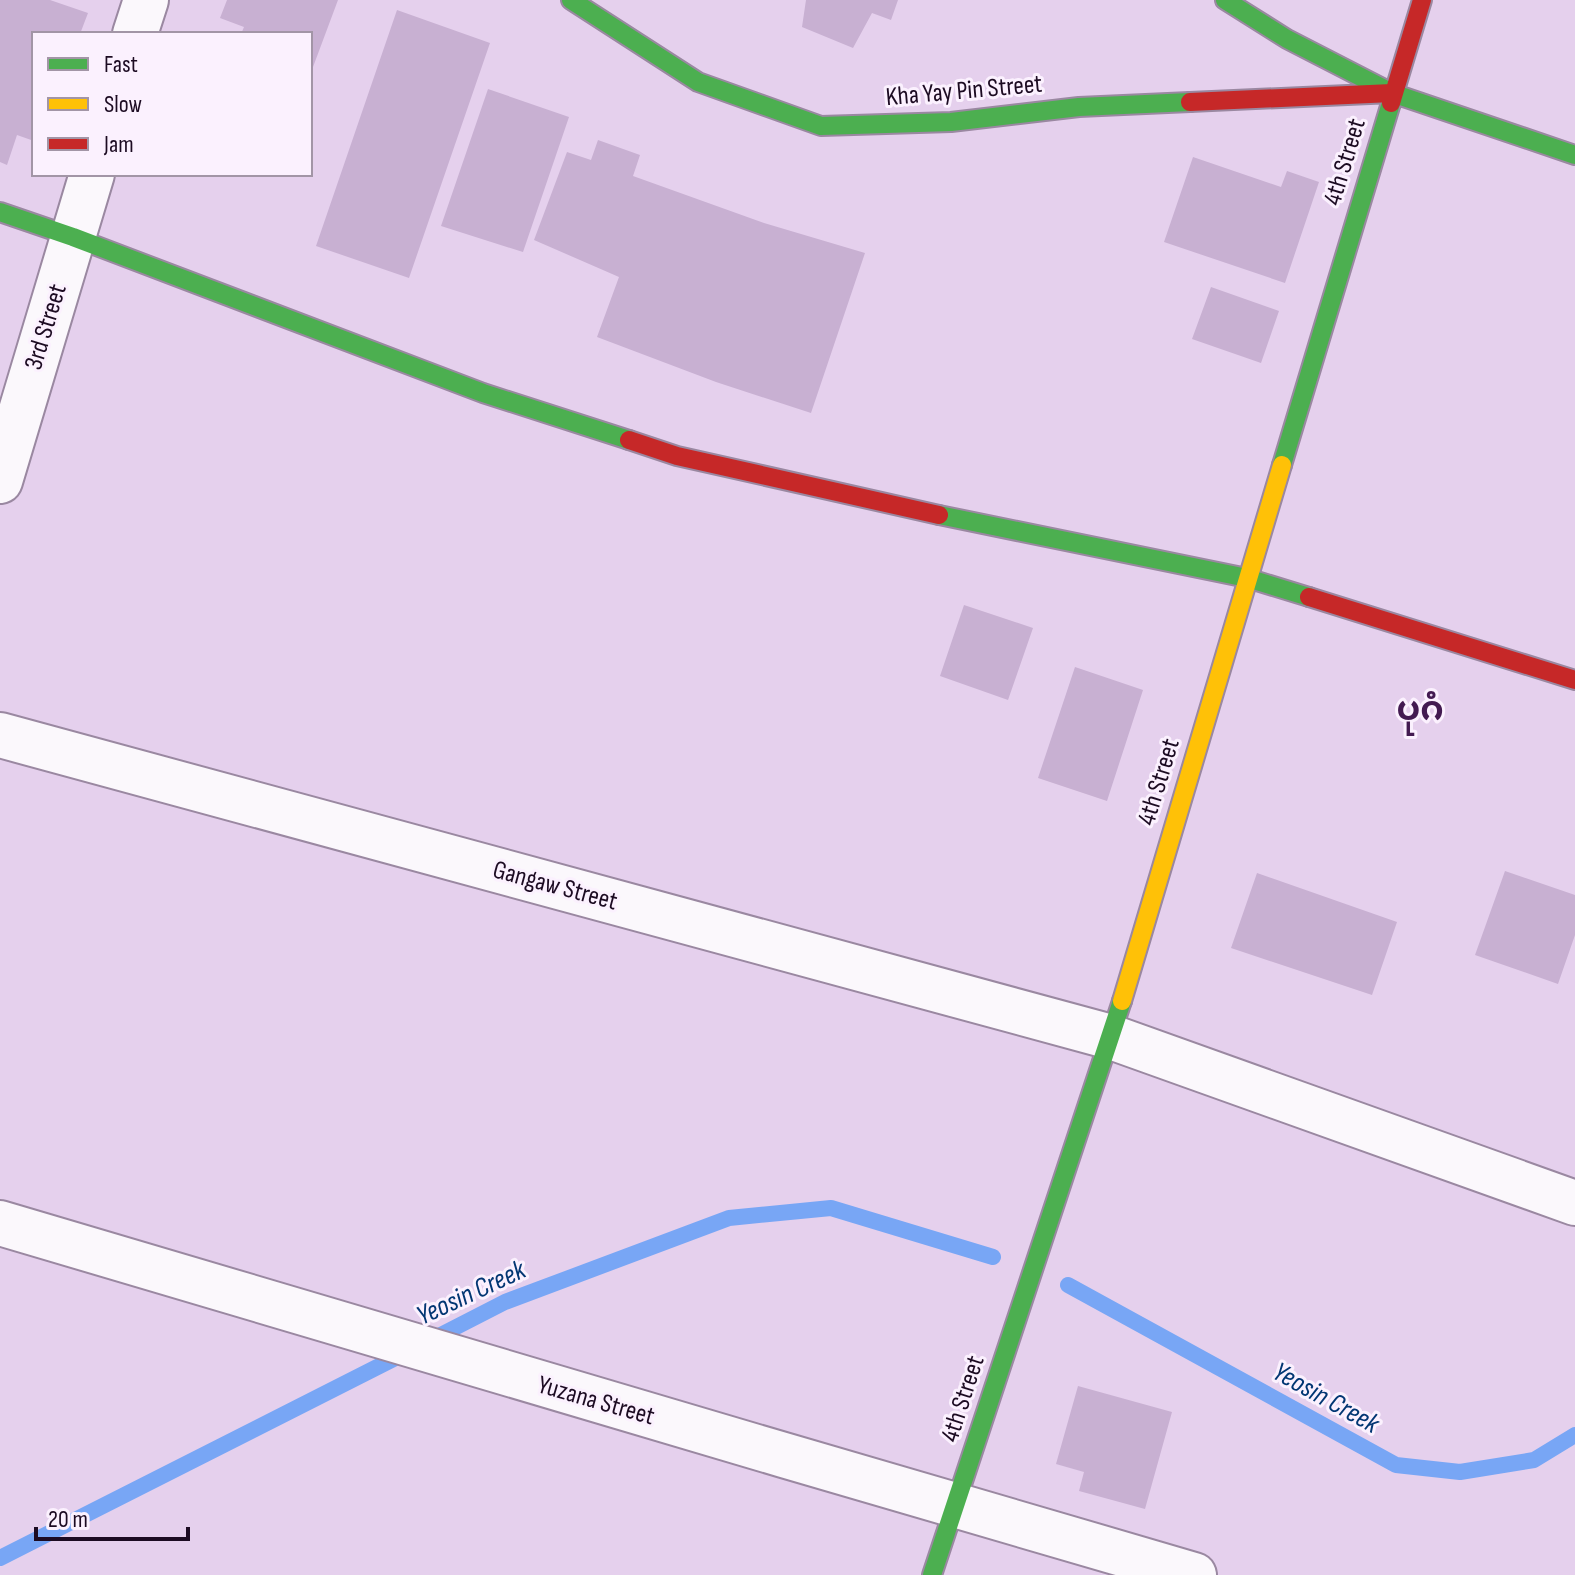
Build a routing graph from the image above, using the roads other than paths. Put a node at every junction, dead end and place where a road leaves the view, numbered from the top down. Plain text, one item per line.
1 (146, 0) edge
2 (571, 0) edge
3 (1225, 0) edge
4 (1422, 0) edge
5 (136, 32) edge
6 (1392, 93) junction
7 (1575, 155) edge
8 (91, 176) edge
9 (0, 212) edge
10 (73, 237) junction
11 (0, 481) edge
12 (1247, 578) junction
13 (1575, 680) edge
14 (0, 735) edge
15 (1111, 1037) junction
16 (1575, 1203) edge
17 (0, 1223) edge
18 (954, 1507) junction
19 (932, 1575) edge
20 (1194, 1575) edge

1 - 5 street
2 - 6 street, Kha Yay Pin Street
3 - 6 street, Kha Yay Pin Street
4 - 6 street, 4th Street
6 - 7 street, Kha Yay Pin Street
6 - 12 street, 4th Street
8 - 10 street, 3rd Street
9 - 10 street
10 - 11 street, 3rd Street
10 - 12 street
12 - 13 street
12 - 15 street, 4th Street
14 - 15 street, Gangaw Street
15 - 16 street, Gangaw Street
15 - 18 street, 4th Street
17 - 18 street, Yuzana Street
18 - 19 street, 4th Street
18 - 20 street, Yuzana Street

